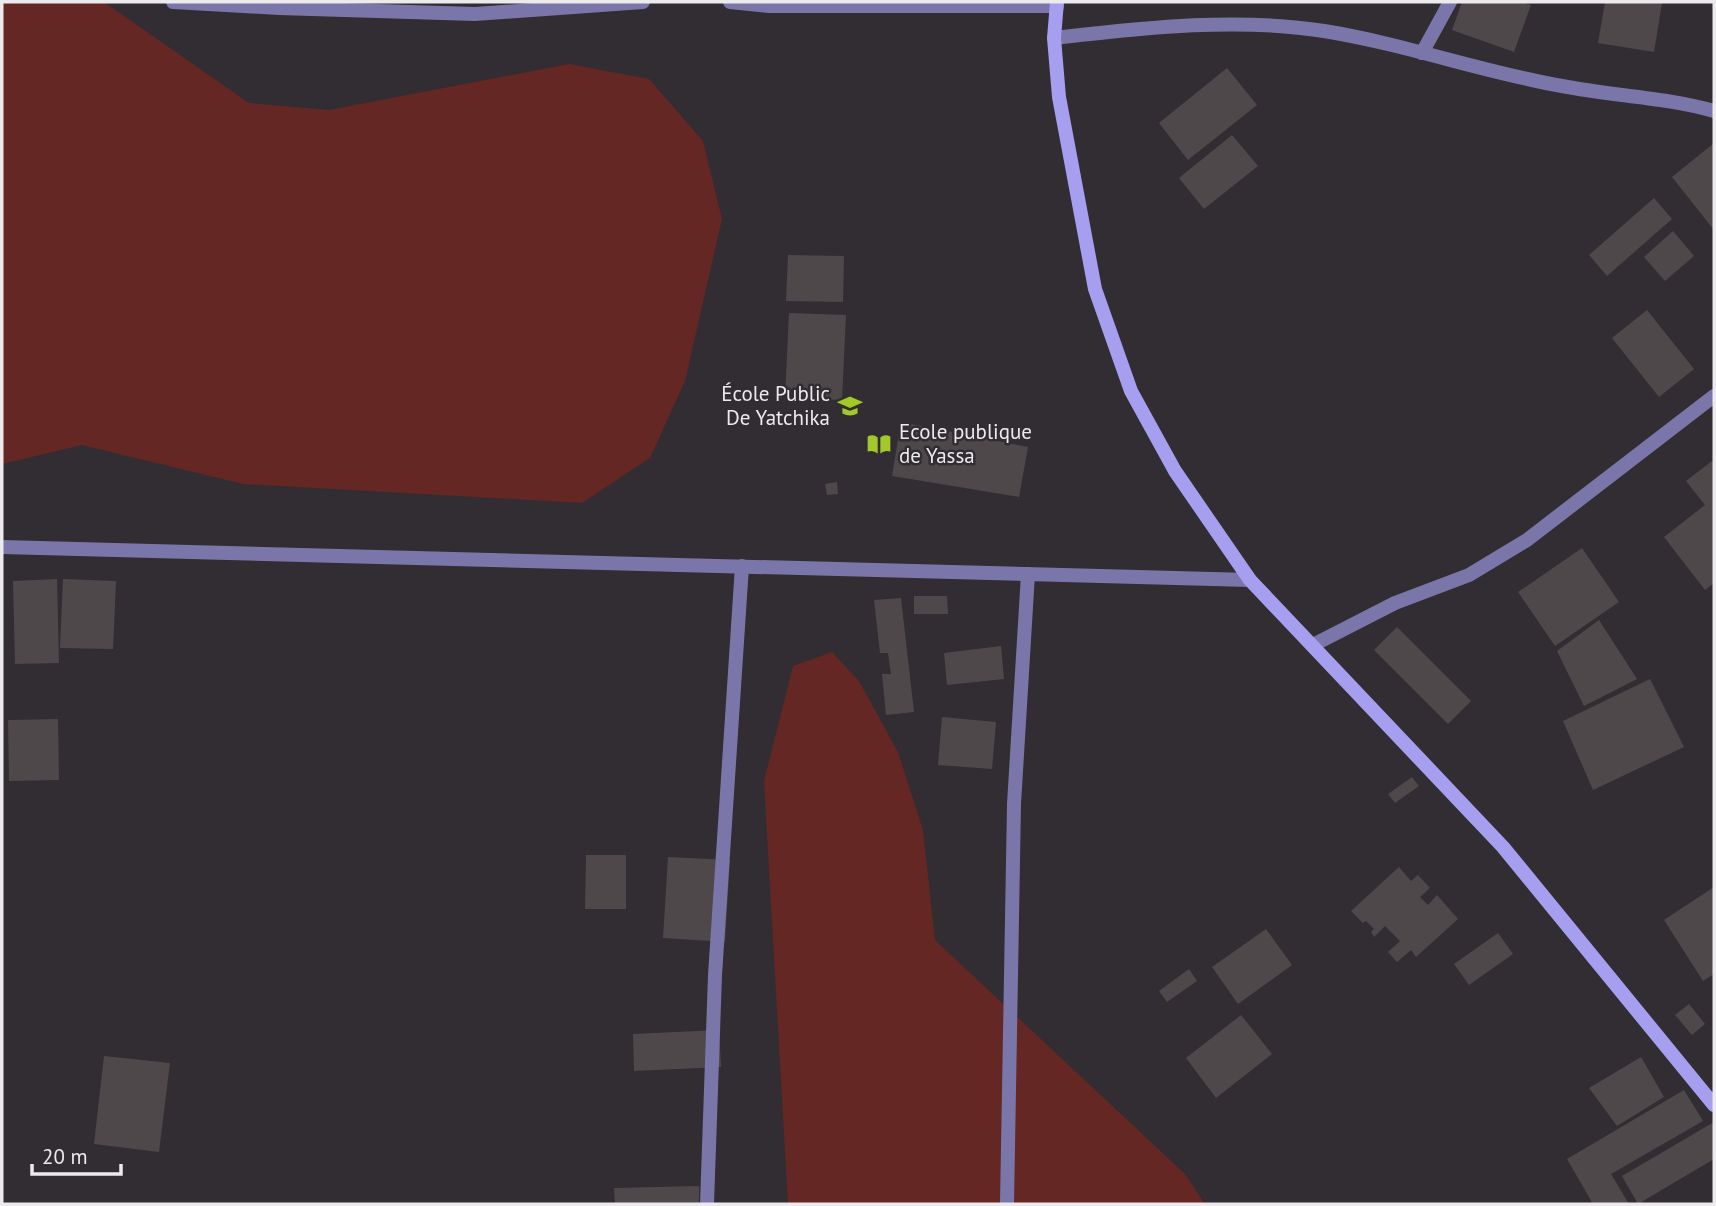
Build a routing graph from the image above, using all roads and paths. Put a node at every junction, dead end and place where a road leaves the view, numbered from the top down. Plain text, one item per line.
1 (173, 2) edge
2 (643, 2) edge
3 (730, 2) edge
4 (1450, 2) edge
5 (223, 3) edge
6 (1057, 4) edge
7 (523, 6) edge
8 (1054, 38) junction
9 (1422, 53) junction
10 (1714, 111) edge
11 (1714, 396) edge
12 (2, 547) edge
13 (742, 566) junction
14 (1028, 574) junction
15 (1250, 580) junction
16 (1313, 645) junction
17 (1714, 1105) edge
18 (707, 1204) edge
19 (1007, 1204) edge

1 - 5 street
2 - 7 street
3 - 6 street
4 - 9 street
5 - 7 street
6 - 8 main road
8 - 9 street
8 - 15 main road
9 - 10 street
11 - 16 street
12 - 13 street
13 - 14 street
13 - 18 street
14 - 15 street
14 - 19 street
15 - 16 main road
16 - 17 main road

